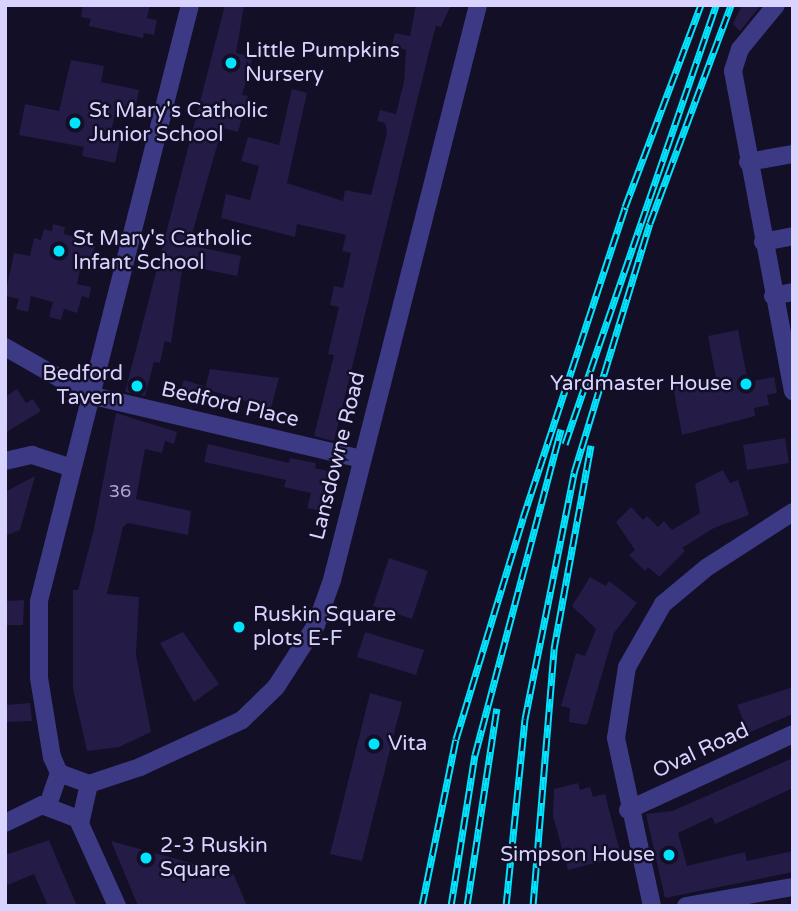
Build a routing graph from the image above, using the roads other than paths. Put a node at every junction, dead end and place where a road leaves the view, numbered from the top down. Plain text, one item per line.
1 (190, 5) edge
2 (478, 5) edge
3 (776, 5) edge
4 (746, 153) junction
5 (793, 154) edge
6 (793, 236) edge
7 (763, 243) junction
8 (793, 292) edge
9 (773, 296) junction
10 (5, 347) edge
11 (793, 391) edge
12 (89, 395) junction
13 (361, 459) junction
14 (5, 461) edge
15 (69, 467) junction
16 (793, 512) edge
17 (793, 734) edge
18 (75, 779) junction
19 (628, 810) junction
20 (63, 812) junction
21 (5, 823) edge
22 (793, 887) edge
23 (117, 906) edge
24 (652, 906) edge
25 (686, 906) edge

1 - 12 street
2 - 13 street, Lansdowne Road
3 - 4 street
4 - 5 street
4 - 7 street
6 - 7 street
7 - 9 street
8 - 9 street
9 - 11 street
10 - 12 street, Bedford Place
12 - 13 street, Bedford Place
12 - 15 street
13 - 18 street, Lansdowne Road
14 - 15 street
15 - 18 street
16 - 19 street
17 - 19 street, Oval Road
18 - 20 street
18 - 20 street
19 - 24 street
20 - 21 street
20 - 23 street
22 - 25 street

